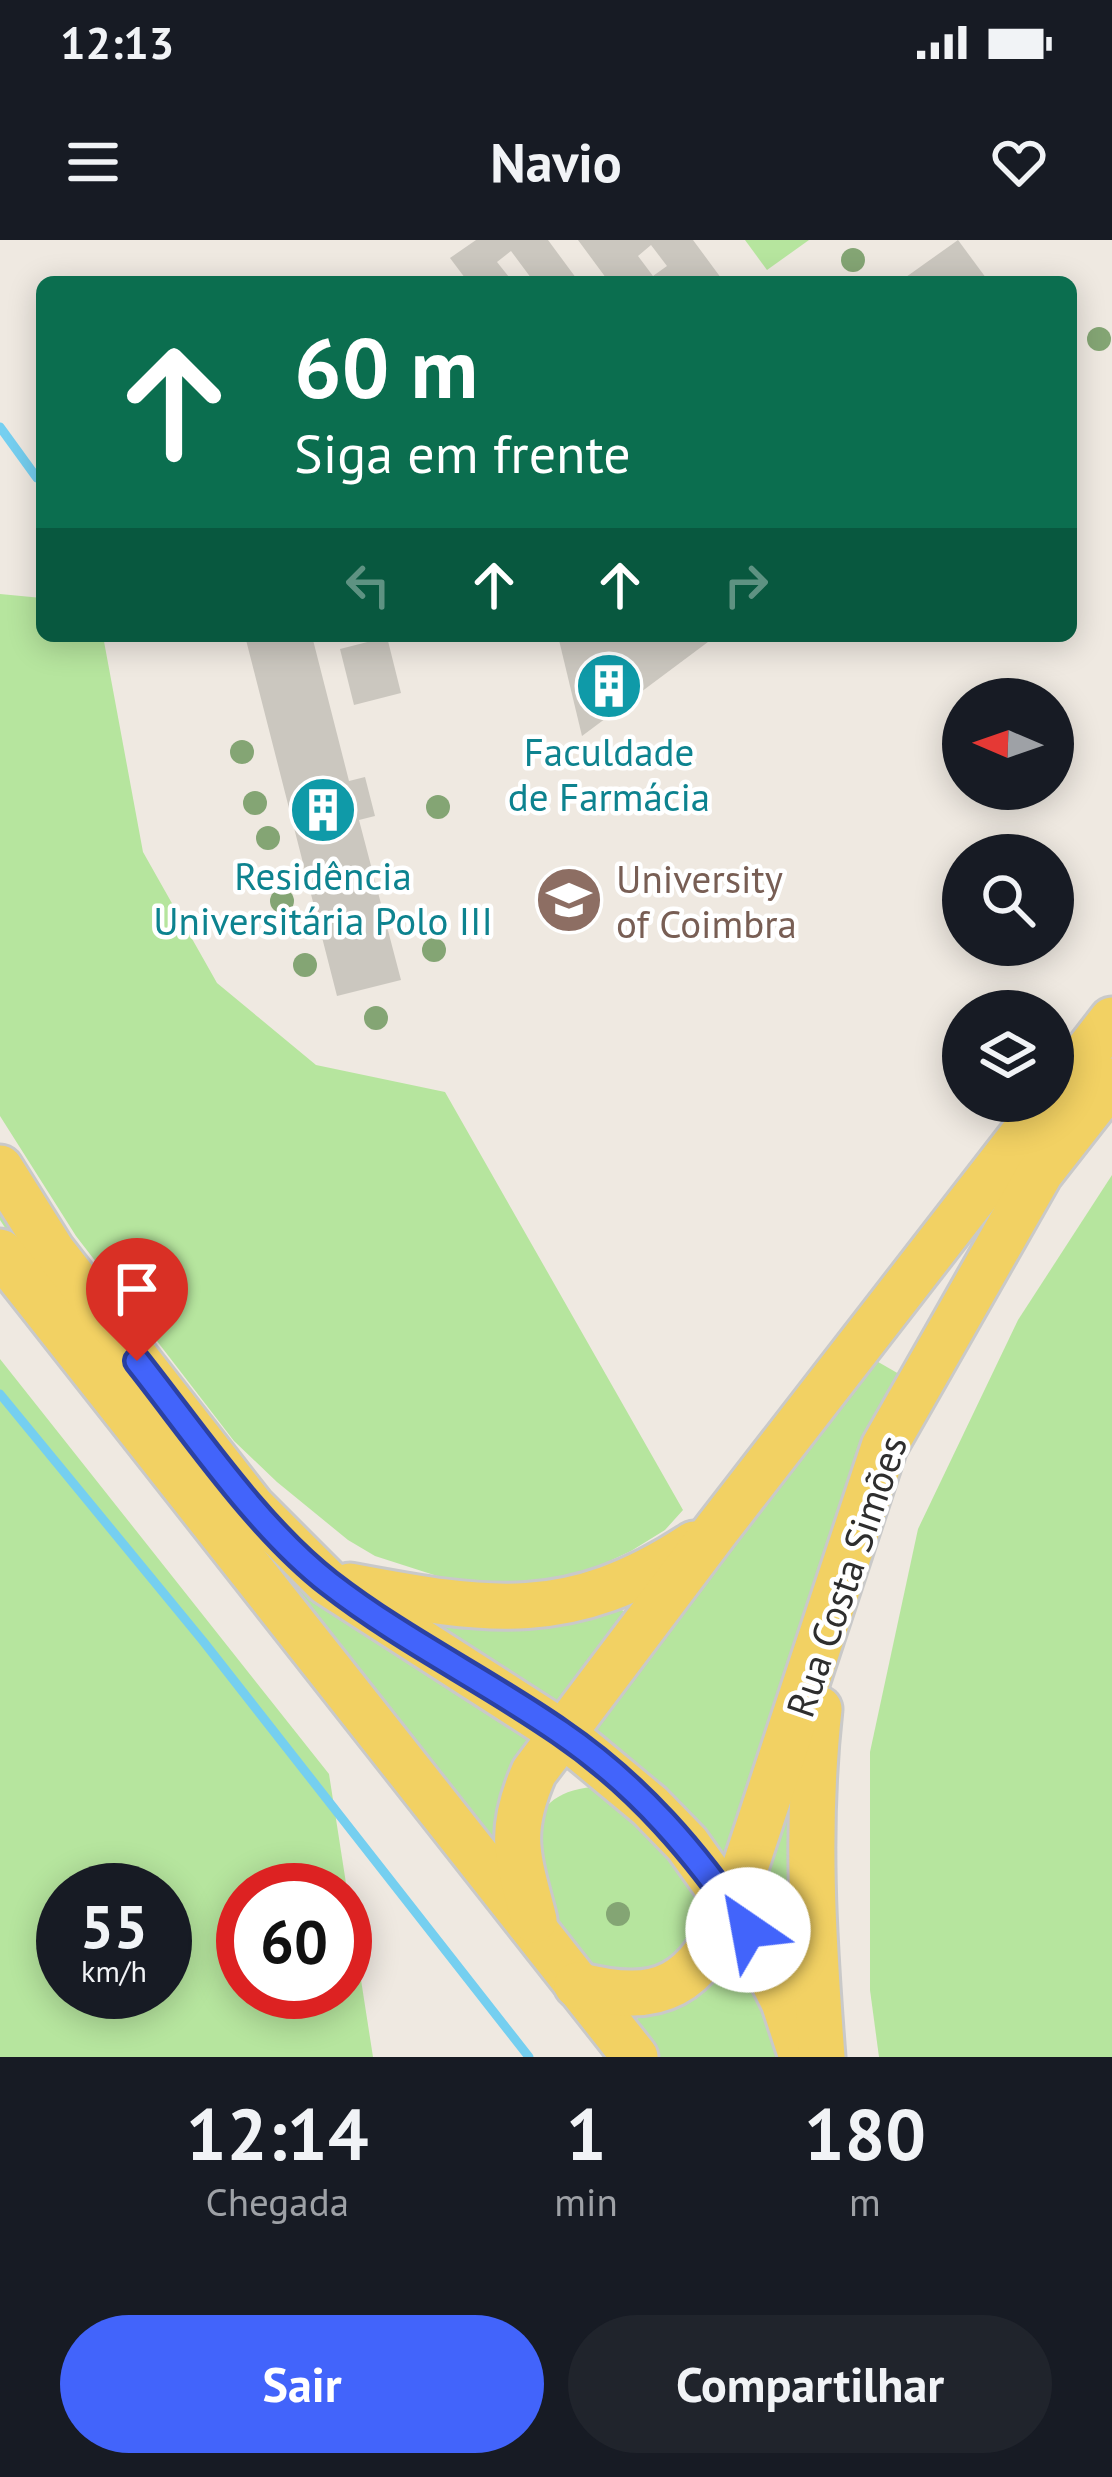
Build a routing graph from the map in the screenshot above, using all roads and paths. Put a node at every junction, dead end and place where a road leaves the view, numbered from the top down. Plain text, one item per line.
1 (1112, 1020) edge
2 (1074, 1069) edge
3 (1112, 1081) edge
4 (1032, 1122) edge
5 (0, 1168) edge
6 (0, 1252) edge
7 (717, 1529) junction
8 (327, 1582) junction
9 (827, 1628) junction
10 (562, 1733) junction
11 (732, 1906) junction
12 (537, 1934) junction
13 (577, 1985) junction
14 (635, 2057) edge
15 (802, 2057) edge
16 (822, 2057) edge

1 - 2 main road
3 - 9 main road, Rua Costa Simões
4 - 7 main road
5 - 8 main road
6 - 12 main road
7 - 8 main road
7 - 10 main road
8 - 10 main road
9 - 11 main road, Rua Costa Simões
9 - 16 main road
10 - 11 main road
10 - 12 main road
11 - 13 main road, Rua Costa Simões
11 - 15 main road
12 - 13 main road
13 - 14 main road

